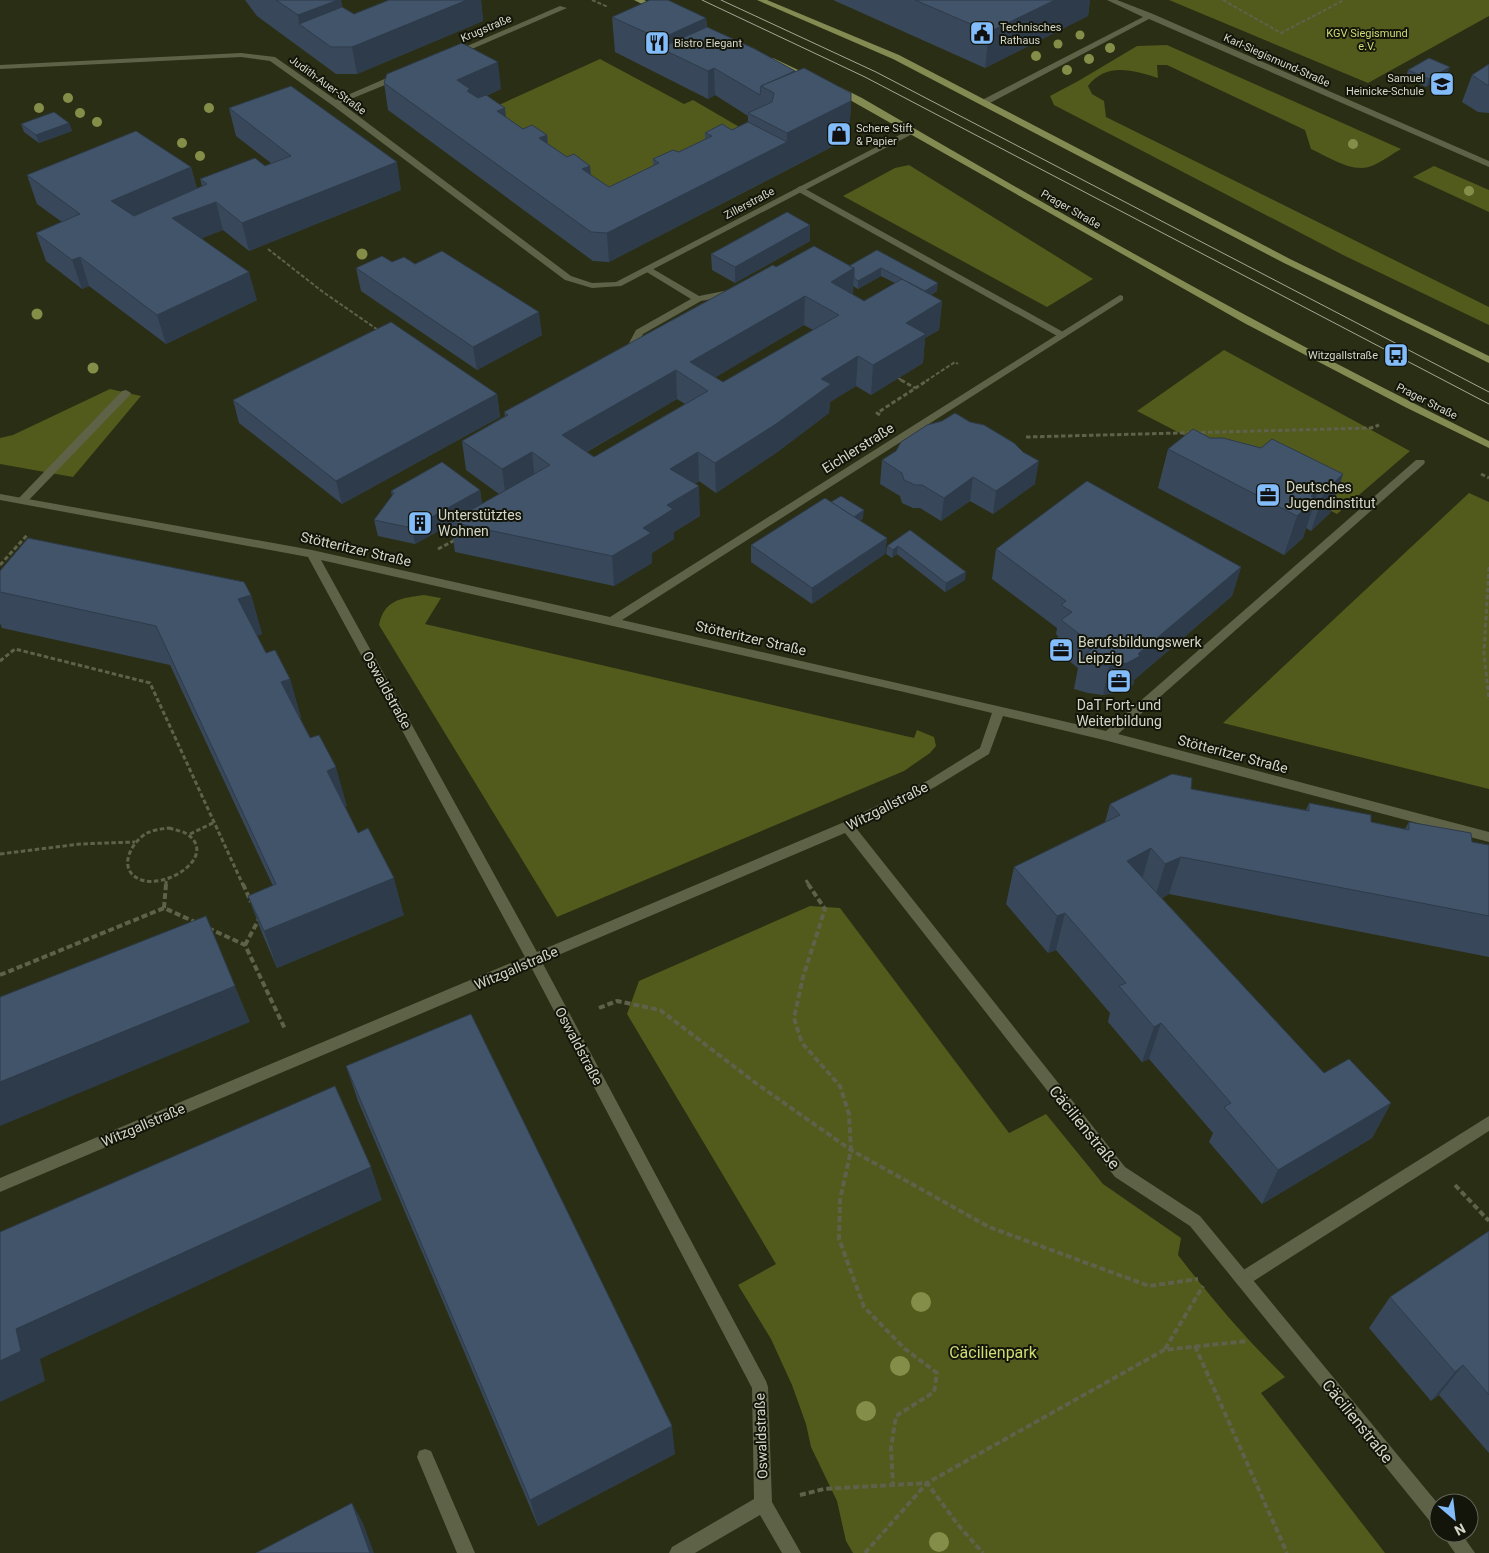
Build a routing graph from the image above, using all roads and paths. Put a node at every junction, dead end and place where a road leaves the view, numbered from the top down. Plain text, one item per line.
1 (638, 0) edge
2 (761, 0) edge
3 (1111, 0) edge
4 (1223, 0) edge
5 (1344, 0) edge
6 (563, 8) dead end
7 (665, 12) edge
8 (1150, 16) junction
9 (446, 56) edge
10 (762, 56) edge
11 (0, 67) edge
12 (411, 72) edge
13 (985, 102) junction
14 (335, 103) junction
15 (914, 131) junction
16 (1489, 164) edge
17 (800, 189) junction
18 (268, 248) edge
19 (648, 269) junction
20 (592, 286) joint
21 (746, 287) edge
22 (1120, 298) dead end
23 (698, 299) junction
24 (379, 331) edge
25 (1062, 335) junction
26 (1489, 360) edge
27 (955, 362) dead end
28 (623, 364) edge
29 (898, 378) edge
30 (915, 388) junction
31 (126, 393) dead end
32 (876, 413) dead end
33 (1382, 424) dead end
34 (1026, 437) dead end
35 (1489, 445) edge
36 (1420, 462) dead end
37 (0, 496) edge
38 (22, 501) junction
39 (52, 506) junction
40 (458, 538) edge
41 (312, 554) junction
42 (0, 565) edge
43 (1489, 566) edge
44 (398, 573) junction
45 (611, 622) junction
46 (0, 660) edge
47 (1489, 700) edge
48 (999, 711) junction
49 (1108, 736) junction
50 (215, 822) junction
51 (847, 827) junction
52 (190, 834) junction
53 (1489, 837) edge
54 (134, 842) junction
55 (788, 852) junction
56 (0, 854) edge
57 (166, 881) junction
58 (164, 908) junction
59 (245, 945) junction
60 (534, 960) junction
61 (0, 975) edge
62 (566, 1021) junction
63 (300, 1059) junction
64 (1489, 1123) edge
65 (851, 1150) junction
66 (1431, 1160) junction
67 (0, 1184) edge
68 (1489, 1221) edge
69 (1230, 1264) junction
70 (1210, 1277) junction
71 (1243, 1279) junction
72 (1282, 1327) junction
73 (1194, 1346) junction
74 (1164, 1350) junction
75 (425, 1458) dead end
76 (927, 1483) junction
77 (893, 1485) junction
78 (763, 1504) junction
79 (1429, 1508) edge
80 (1458, 1543) edge
81 (466, 1553) edge
82 (678, 1553) edge
83 (792, 1553) edge
84 (865, 1553) edge
85 (983, 1553) edge
86 (1287, 1553) edge
87 (1466, 1553) edge

1 - 7 main road
2 - 13 main road
3 - 8 street, Karl-Siegismund-Straße
4 - 5 path
6 - 9 street, Krugstraße
8 - 13 street
8 - 16 street, Karl-Siegismund-Straße
10 - 15 main road, Prager Straße
11 - 14 street, Judith-Auer-Straße
12 - 14 street
13 - 26 main road
14 - 20 street, Judith-Auer-Straße
15 - 17 street, Zillerstraße
15 - 35 main road, Prager Straße
17 - 19 street, Zillerstraße
17 - 25 street
18 - 24 path
19 - 20 street, Zillerstraße
19 - 23 street
21 - 23 street
22 - 25 street, Eichlerstraße
23 - 28 street
25 - 45 street, Eichlerstraße
27 - 30 path
29 - 30 path
30 - 32 path
31 - 38 street
33 - 34 path
36 - 49 street
37 - 38 street, Stötteritzer Straße
38 - 39 street, Stötteritzer Straße
39 - 41 street, Stötteritzer Straße
39 - 42 path
40 - 44 path
41 - 44 street, Stötteritzer Straße
41 - 60 street, Oswaldstraße
43 - 47 path
44 - 45 street, Stötteritzer Straße
45 - 48 street, Stötteritzer Straße
46 - 50 path
48 - 49 street, Stötteritzer Straße
48 - 51 street, Witzgallstraße
49 - 53 street, Stötteritzer Straße
50 - 52 path
50 - 59 path
51 - 55 street, Witzgallstraße
51 - 69 street, Cäcilienstraße
52 - 54 path
52 - 57 path
54 - 56 path
54 - 57 path
55 - 60 street, Witzgallstraße
55 - 65 path
57 - 58 path
58 - 59 path
58 - 61 path
59 - 63 path
60 - 62 street, Oswaldstraße
60 - 63 street, Witzgallstraße
62 - 65 path
62 - 78 street, Oswaldstraße
63 - 67 street, Witzgallstraße
64 - 66 street
65 - 70 path
65 - 77 path
66 - 68 path
66 - 71 street
69 - 70 path
69 - 71 street, Cäcilienstraße
70 - 74 path
71 - 72 street, Cäcilienstraße
72 - 73 path
72 - 79 street, Cäcilienstraße
73 - 74 path
73 - 86 path
74 - 76 path
75 - 81 street
76 - 77 path
76 - 84 path
76 - 85 path
77 - 78 path
78 - 82 street
78 - 83 street, Oswaldstraße
80 - 87 street

